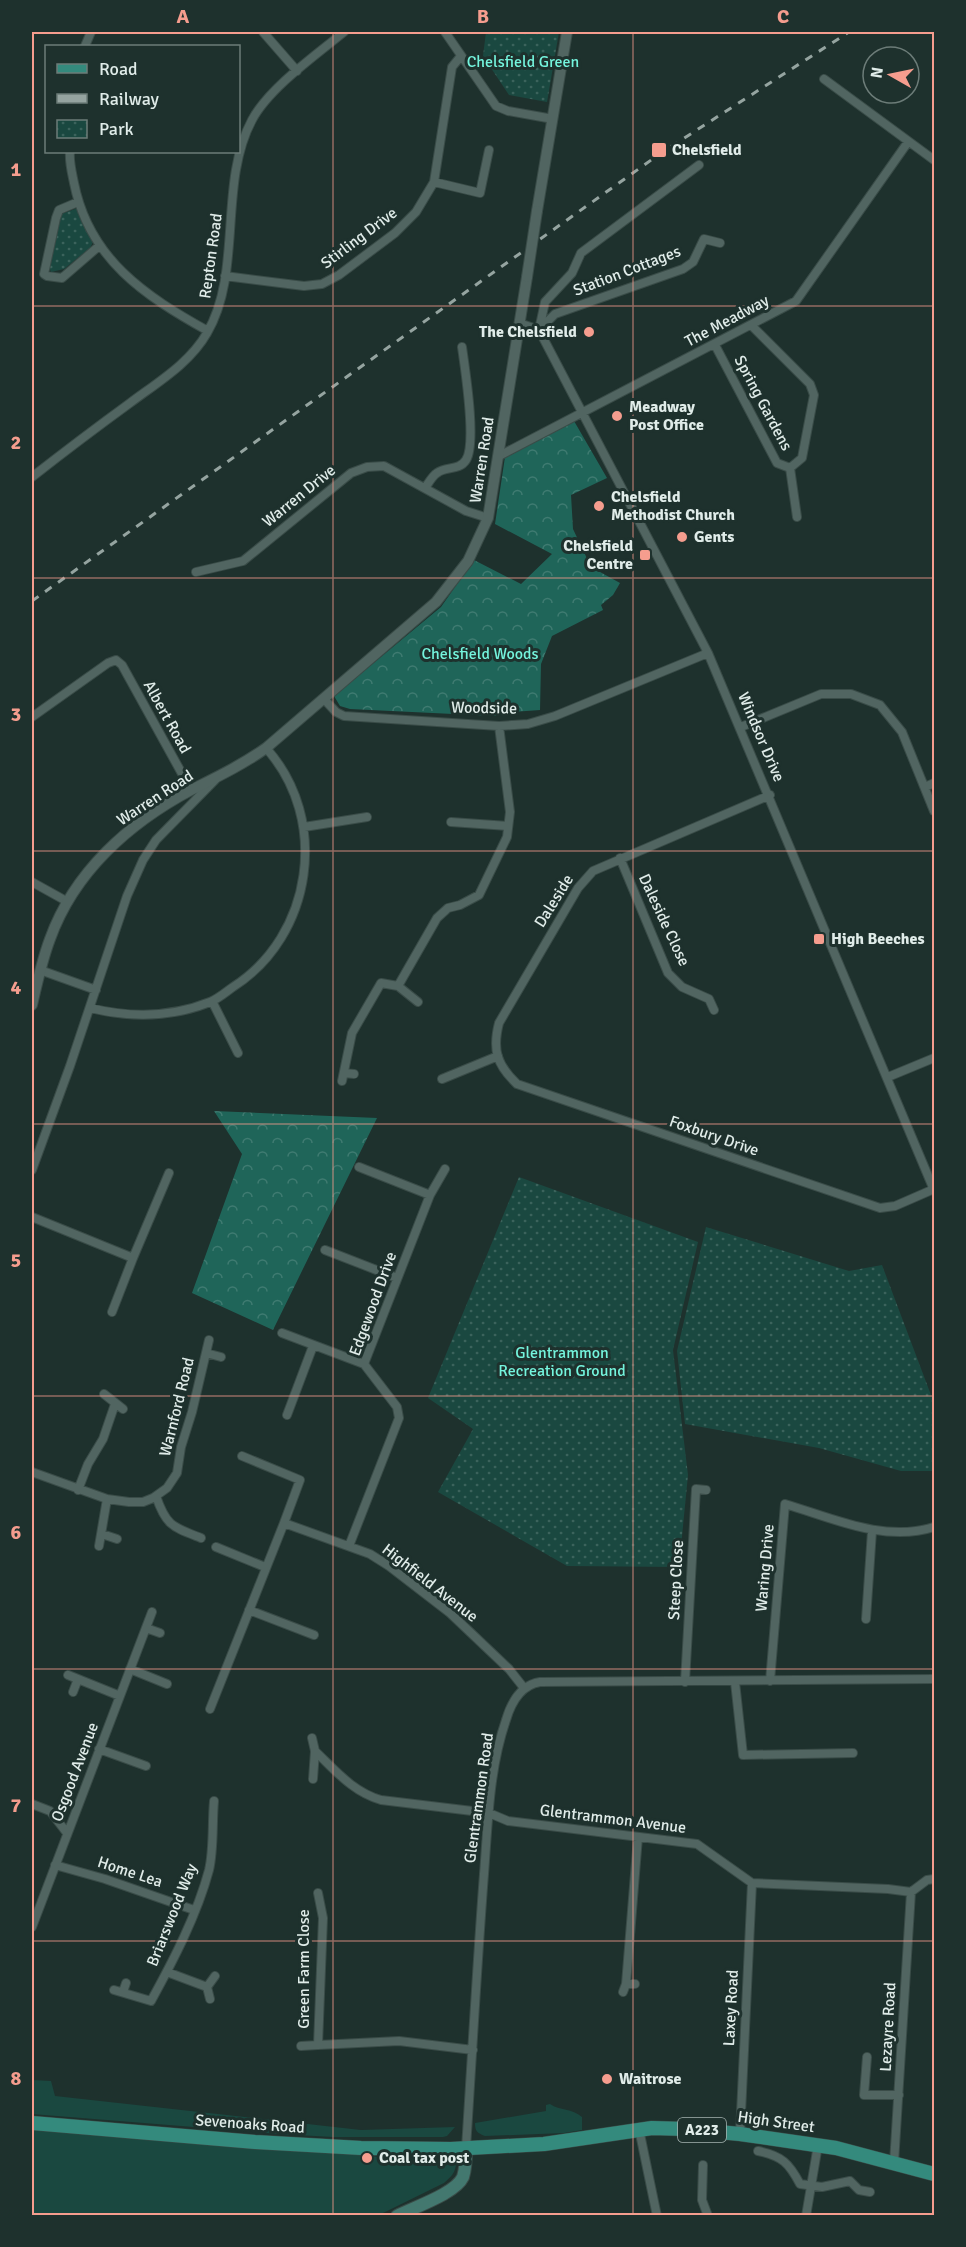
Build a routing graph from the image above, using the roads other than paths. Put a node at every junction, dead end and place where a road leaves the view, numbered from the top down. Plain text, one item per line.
1 (263, 32) edge
2 (344, 32) edge
3 (445, 32) edge
4 (567, 32) edge
5 (461, 56) junction
6 (297, 71) junction
7 (824, 79) dead end
8 (553, 119) junction
9 (908, 142) junction
10 (240, 150) edge
11 (489, 150) dead end
12 (70, 153) edge
13 (239, 153) edge
14 (934, 160) edge
15 (699, 165) dead end
16 (434, 182) junction
17 (78, 202) junction
18 (720, 243) dead end
19 (99, 246) junction
20 (225, 276) junction
21 (519, 323) junction
22 (752, 326) junction
23 (539, 330) junction
24 (208, 331) junction
25 (715, 345) junction
26 (462, 347) dead end
27 (581, 413) junction
28 (499, 456) junction
29 (790, 468) junction
30 (32, 477) edge
31 (425, 488) junction
32 (797, 517) dead end
33 (488, 518) junction
34 (196, 572) dead end
35 (708, 653) junction
36 (324, 699) junction
37 (32, 717) edge
38 (499, 726) junction
39 (741, 727) junction
40 (266, 748) junction
41 (218, 778) junction
42 (934, 783) edge
43 (925, 787) junction
44 (190, 790) junction
45 (770, 795) junction
46 (934, 811) edge
47 (367, 817) dead end
48 (451, 822) dead end
49 (508, 826) junction
50 (304, 827) junction
51 (620, 858) junction
52 (32, 882) edge
53 (68, 902) junction
54 (40, 970) junction
55 (398, 986) junction
56 (96, 990) junction
57 (212, 1001) junction
58 (418, 1002) dead end
59 (32, 1005) edge
60 (90, 1008) junction
61 (714, 1010) dead end
62 (238, 1053) dead end
63 (498, 1056) junction
64 (934, 1058) edge
65 (354, 1074) dead end
66 (888, 1077) junction
67 (442, 1079) dead end
68 (359, 1167) dead end
69 (445, 1169) dead end
70 (32, 1170) edge
71 (169, 1173) dead end
72 (934, 1189) edge
73 (430, 1194) junction
74 (32, 1217) edge
75 (325, 1250) dead end
76 (133, 1258) junction
77 (397, 1278) junction
78 (112, 1312) dead end
79 (282, 1333) dead end
80 (209, 1340) dead end
81 (313, 1346) junction
82 (206, 1353) junction
83 (221, 1356) dead end
84 (364, 1364) junction
85 (104, 1394) dead end
86 (115, 1404) junction
87 (123, 1409) dead end
88 (287, 1415) dead end
89 (242, 1456) dead end
90 (32, 1472) edge
91 (78, 1490) junction
92 (706, 1490) dead end
93 (156, 1496) junction
94 (107, 1499) junction
95 (284, 1523) junction
96 (934, 1527) edge
97 (872, 1531) junction
98 (102, 1534) junction
99 (201, 1538) dead end
100 (117, 1539) dead end
101 (99, 1546) dead end
102 (349, 1546) junction
103 (216, 1547) dead end
104 (265, 1567) junction
105 (249, 1610) junction
106 (152, 1612) dead end
107 (866, 1619) dead end
108 (146, 1628) junction
109 (160, 1634) dead end
110 (314, 1635) dead end
111 (130, 1669) junction
112 (68, 1675) dead end
113 (78, 1679) junction
114 (934, 1679) edge
115 (770, 1681) junction
116 (685, 1682) junction
117 (735, 1682) junction
118 (167, 1684) dead end
119 (524, 1688) junction
120 (73, 1692) dead end
121 (120, 1696) junction
122 (210, 1709) dead end
123 (312, 1738) dead end
124 (99, 1749) junction
125 (315, 1751) junction
126 (853, 1753) dead end
127 (146, 1766) dead end
128 (313, 1779) dead end
129 (214, 1801) dead end
130 (32, 1804) edge
131 (489, 1813) junction
132 (67, 1833) junction
133 (638, 1838) junction
134 (55, 1865) junction
135 (934, 1879) edge
136 (752, 1883) junction
137 (911, 1892) junction
138 (318, 1893) dead end
139 (194, 1910) junction
140 (32, 1927) edge
141 (167, 1972) junction
142 (215, 1976) dead end
143 (207, 1987) junction
144 (628, 1987) dead end
145 (121, 1988) dead end
146 (210, 1999) dead end
147 (318, 2045) junction
148 (301, 2046) dead end
149 (473, 2050) junction
150 (867, 2057) dead end
151 (899, 2096) junction
152 (32, 2124) edge
153 (639, 2129) junction
154 (740, 2134) junction
155 (818, 2145) junction
156 (466, 2148) junction
157 (758, 2151) dead end
158 (894, 2163) junction
159 (703, 2165) dead end
160 (934, 2174) edge
161 (812, 2186) junction
162 (870, 2192) dead end
163 (397, 2216) edge
164 (657, 2216) edge
165 (708, 2216) edge
166 (806, 2216) edge

1 - 6 street
2 - 6 street, Repton Road
3 - 5 street
4 - 8 street, Warren Road
5 - 8 street
5 - 16 street, Stirling Drive
6 - 10 street, Repton Road
7 - 9 street
8 - 21 street, Warren Road, bridge
9 - 14 street
9 - 22 street, The Meadway
11 - 16 street
12 - 17 street
13 - 20 street, Repton Road
15 - 23 street
16 - 20 street, Stirling Drive
17 - 19 street
17 - 19 street
18 - 23 street, Station Cottages
19 - 24 street
20 - 24 street, Repton Road
21 - 23 street
21 - 28 street, Warren Road
22 - 25 street, The Meadway
22 - 29 street, Spring Gardens
23 - 27 street, Windsor Drive
24 - 30 street, Repton Road
25 - 27 street, The Meadway
25 - 29 street, Spring Gardens
26 - 31 street
27 - 28 street, The Meadway
27 - 35 street, Windsor Drive
28 - 33 street, Warren Road
29 - 32 street, Spring Gardens
31 - 33 street, Warren Drive
31 - 34 street, Warren Drive
33 - 36 street, Warren Road
35 - 38 street, Woodside
35 - 39 street, Windsor Drive
36 - 38 street, Woodside
36 - 40 street, Warren Road
37 - 44 street, Albert Road
38 - 49 street
39 - 43 street
39 - 45 street, Windsor Drive
40 - 41 street, Warren Road
40 - 50 street
41 - 44 street, Warren Road
41 - 56 street, Warren Road
42 - 43 street
43 - 46 street
44 - 53 street, Warren Road
45 - 51 street, Daleside
45 - 66 street, Windsor Drive
47 - 50 street
48 - 49 street
49 - 55 street
50 - 57 street
51 - 61 street, Daleside Close
51 - 63 street, Daleside
52 - 53 street
53 - 54 street, Warren Road
54 - 56 street
54 - 59 street, Warren Road
55 - 58 street
55 - 65 street
56 - 60 street, Warren Road
57 - 60 street
57 - 62 street
60 - 70 street, Warren Road
63 - 67 street
63 - 72 street, Foxbury Drive
64 - 66 street
66 - 72 street, Windsor Drive
68 - 73 street
69 - 73 street, Edgewood Drive
71 - 76 street
73 - 77 street, Edgewood Drive
74 - 76 street
75 - 77 street
76 - 78 street
77 - 84 street, Edgewood Drive
79 - 81 street
80 - 82 street, Warnford Road
81 - 84 street
81 - 88 street
82 - 83 street, Warnford Road
82 - 93 street, Warnford Road
84 - 102 street, Edgewood Drive
85 - 86 street
86 - 87 street
86 - 91 street
89 - 95 street
90 - 91 street
91 - 94 street
92 - 116 street, Steep Close
93 - 94 street
93 - 99 street
94 - 98 street
95 - 102 street, Highfield Avenue
95 - 104 street
96 - 97 street, Waring Drive
97 - 107 street
97 - 115 street, Waring Drive
98 - 100 street
98 - 101 street
102 - 119 street, Highfield Avenue
103 - 104 street
104 - 105 street
105 - 110 street
105 - 122 street
106 - 108 street, Osgood Avenue
108 - 109 street
108 - 111 street, Osgood Avenue
111 - 118 street
111 - 121 street, Osgood Avenue
112 - 113 street
113 - 120 street
113 - 121 street
114 - 115 street
115 - 117 street
116 - 117 street
116 - 119 street
117 - 126 street
119 - 131 street, Glentrammon Road
121 - 124 street, Osgood Avenue
123 - 125 street
124 - 127 street
124 - 132 street, Osgood Avenue
125 - 128 street
125 - 131 street, Glentrammon Avenue
129 - 139 street, Briarswood Way
130 - 132 street
131 - 133 street, Glentrammon Avenue
131 - 149 street, Glentrammon Road
132 - 134 street, Osgood Avenue
133 - 136 street, Glentrammon Avenue
133 - 144 street
134 - 139 street, Home Lea
134 - 140 street, Osgood Avenue
135 - 137 street
136 - 137 street
136 - 154 street, Laxey Road
137 - 151 street, Lezayre Road
138 - 147 street, Green Farm Close
139 - 141 street, Briarswood Way
141 - 143 street
141 - 145 street, Briarswood Way
142 - 143 street
143 - 146 street
147 - 148 street, Green Farm Close
147 - 149 street, Green Farm Close
149 - 156 street, Glentrammon Road
150 - 151 street
151 - 158 street, Lezayre Road
152 - 156 main road, Sevenoaks Road / A223
153 - 154 main road, High Street / A223
153 - 156 main road, High Street / A223
153 - 164 street
154 - 155 main road, High Street / A223
155 - 158 main road, High Street / A223
155 - 161 street
156 - 163 main road
157 - 161 street
158 - 160 main road, High Street / A223
159 - 165 street
161 - 162 street
161 - 166 street

